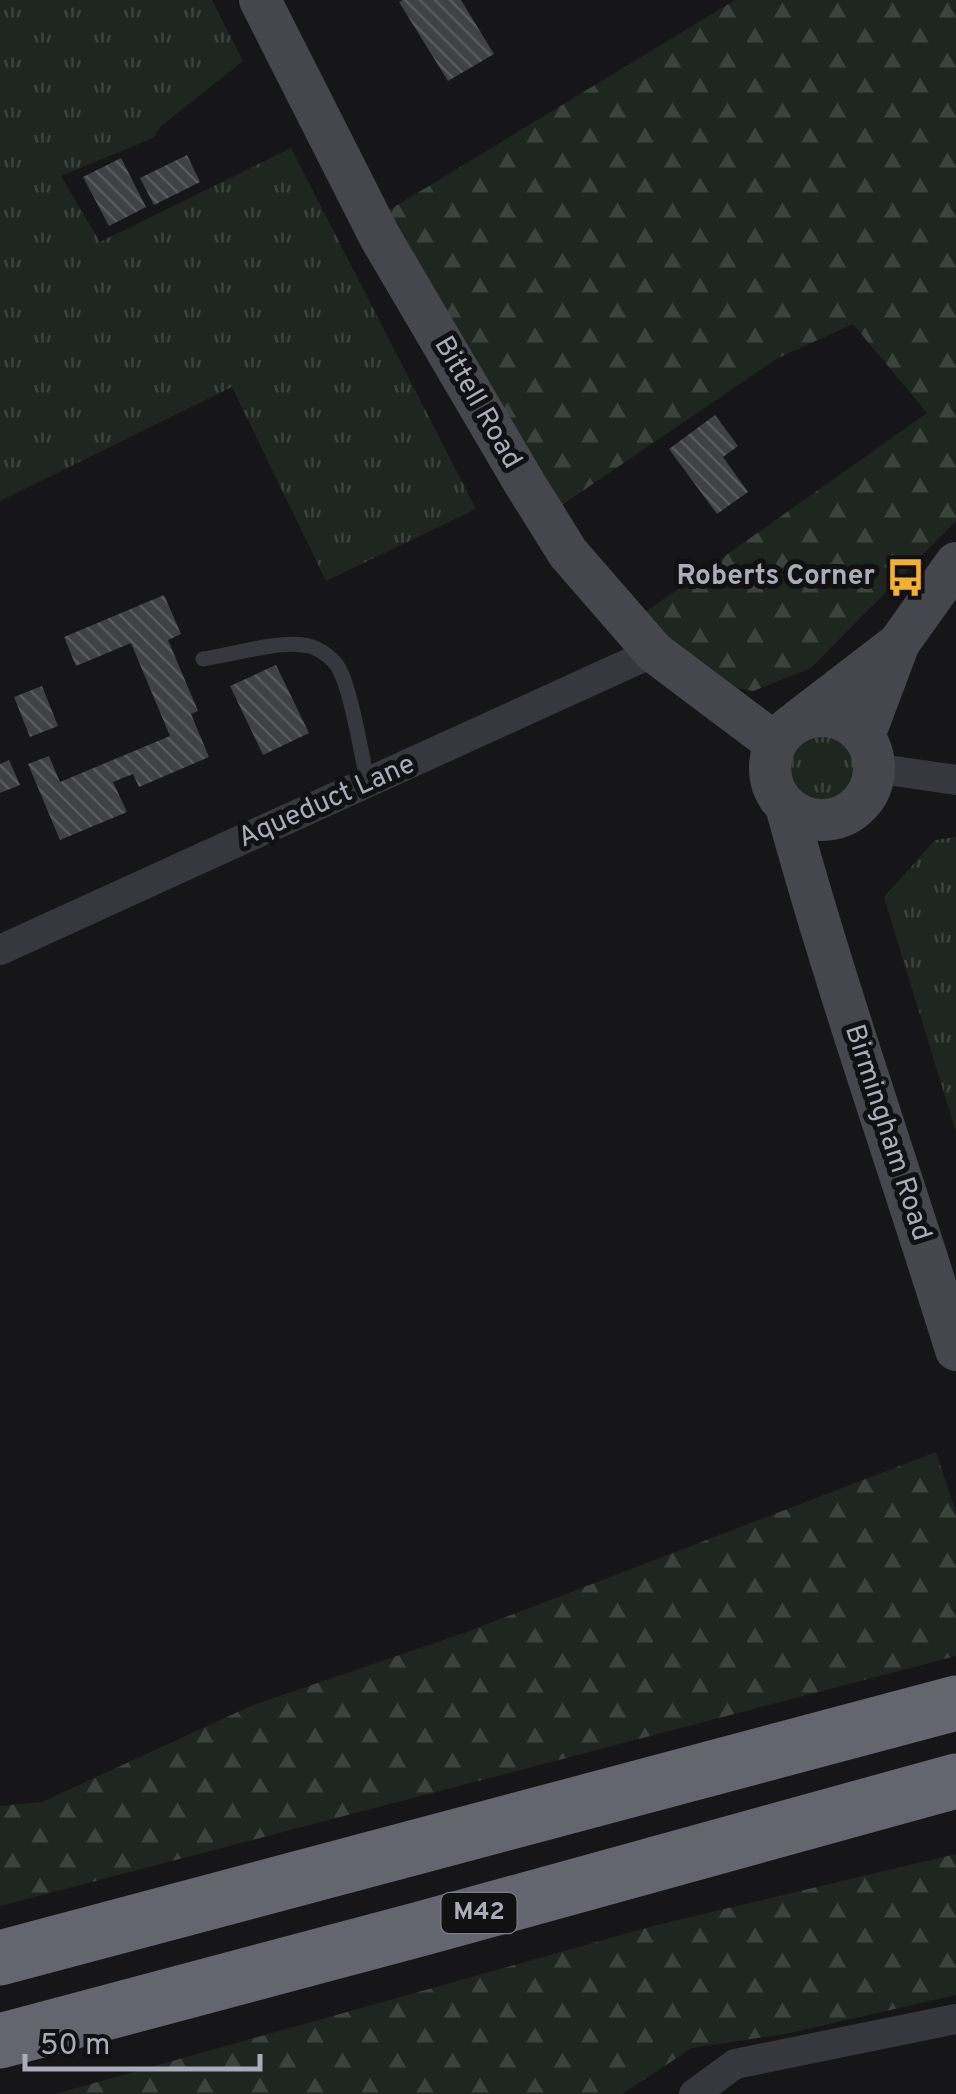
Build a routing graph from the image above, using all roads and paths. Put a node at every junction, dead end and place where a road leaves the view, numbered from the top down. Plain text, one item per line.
1 (260, 0) edge
2 (956, 563) edge
3 (899, 644) junction
4 (654, 652) junction
5 (203, 660) dead end
6 (787, 732) junction
7 (869, 752) junction
8 (956, 780) edge
9 (368, 784) junction
10 (786, 806) junction
11 (840, 817) junction
12 (816, 916) junction
13 (0, 950) edge
14 (956, 1350) edge
15 (956, 1704) edge
16 (956, 1781) edge
17 (0, 1958) edge
18 (956, 2019) edge
19 (0, 2041) edge
20 (694, 2094) edge

1 - 4 main road, Bittell Road
2 - 3 main road
3 - 6 main road
3 - 7 main road
4 - 6 main road, Bittell Road
4 - 9 street, Aqueduct Lane
5 - 9 lane
6 - 7 main road
6 - 10 main road
7 - 8 street
7 - 11 main road
9 - 13 street, Aqueduct Lane
10 - 11 main road
10 - 12 main road, Birmingham Road
11 - 12 main road
12 - 14 main road, Birmingham Road
15 - 17 highway
16 - 19 highway, M42
18 - 20 street

